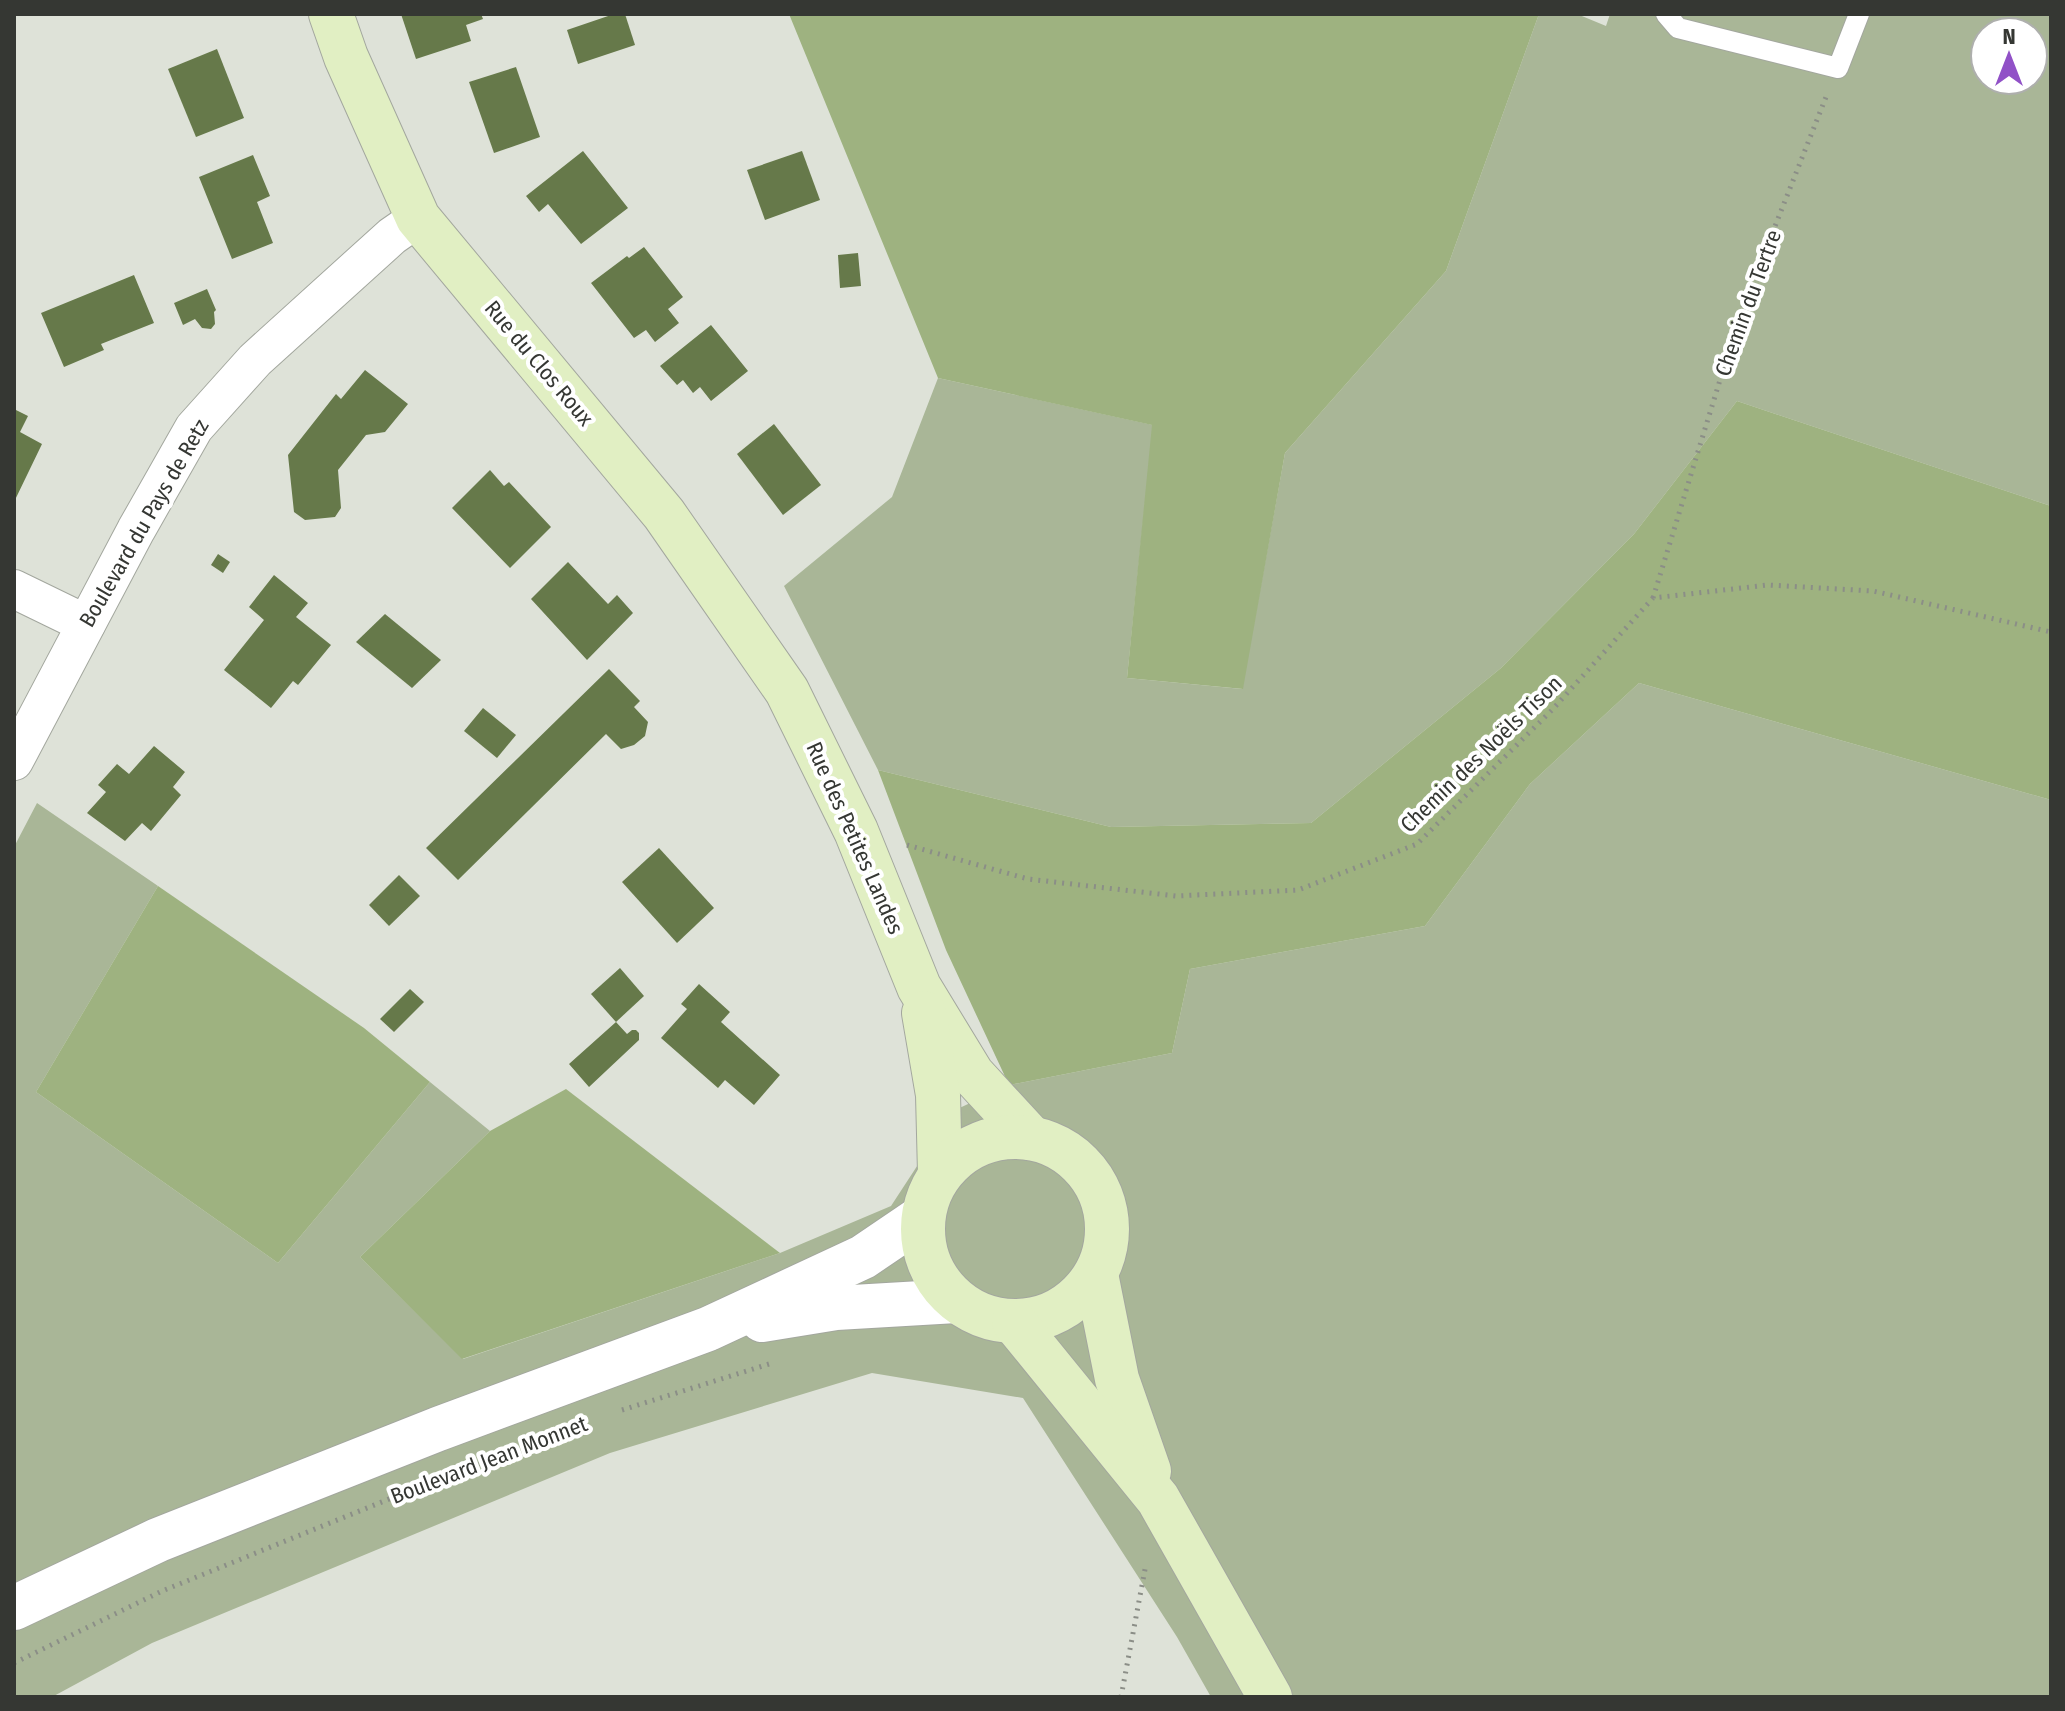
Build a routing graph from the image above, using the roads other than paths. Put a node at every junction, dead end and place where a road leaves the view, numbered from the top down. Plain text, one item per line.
1 (331, 14) edge
2 (1666, 14) edge
3 (1859, 14) edge
4 (418, 218) junction
5 (14, 589) edge
6 (86, 624) junction
7 (787, 691) joint
8 (14, 761) edge
9 (919, 987) junction
10 (1031, 1138) junction
11 (940, 1173) junction
12 (922, 1217) junction
13 (1096, 1274) junction
14 (956, 1301) junction
15 (1014, 1322) junction
16 (708, 1329) junction
17 (1158, 1499) junction
18 (14, 1608) edge
19 (1270, 1697) edge

1 - 4 main road, Rue du Clos Roux
2 - 3 lane
4 - 6 street, Boulevard du Pays de Retz
4 - 7 main road, Rue du Clos Roux
5 - 6 street
6 - 8 street, Boulevard du Pays de Retz
7 - 9 main road, Rue des Petites Landes
9 - 10 main road, Rue des Petites Landes
9 - 11 main road, Rue des Petites Landes
10 - 11 main road
10 - 13 main road
11 - 12 main road
12 - 14 main road
12 - 16 street, Boulevard Jean Monnet
13 - 15 main road
13 - 17 main road
14 - 15 main road
14 - 16 street, Boulevard Jean Monnet
15 - 17 main road
16 - 18 street, Boulevard Jean Monnet
17 - 19 main road

